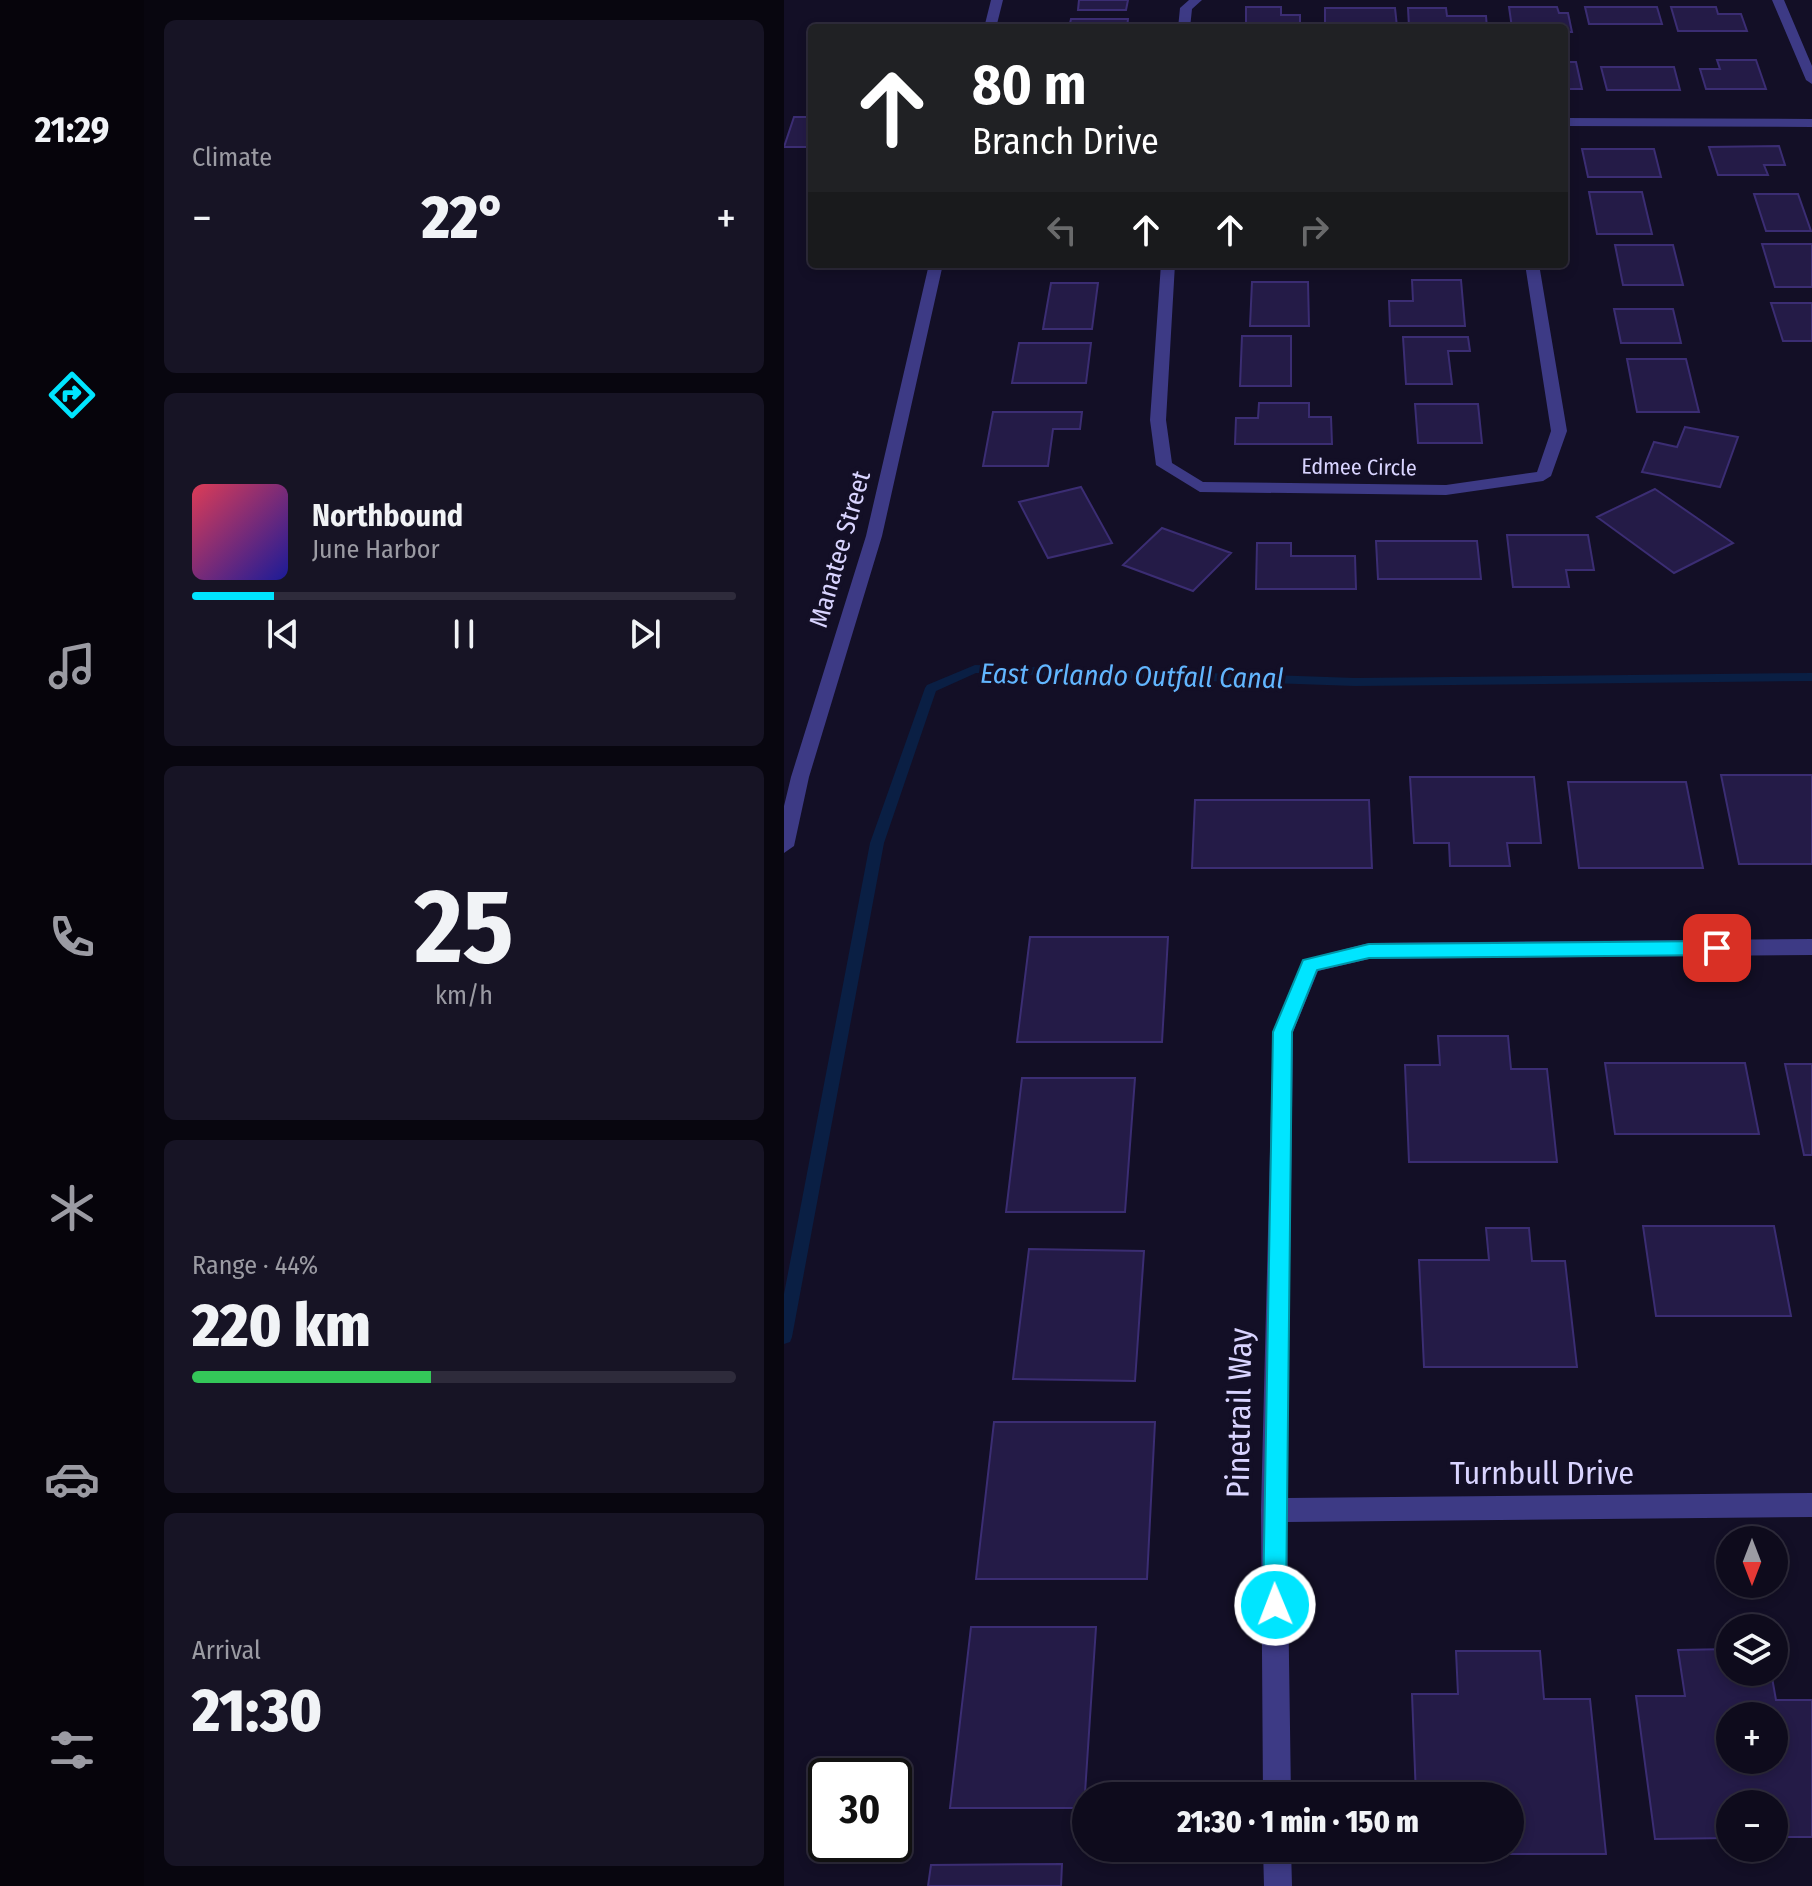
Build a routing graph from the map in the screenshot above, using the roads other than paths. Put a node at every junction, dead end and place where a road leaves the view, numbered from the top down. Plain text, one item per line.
1 (997, 0) edge
2 (1196, 0) edge
3 (1778, 0) edge
4 (991, 24) edge
5 (1184, 24) edge
6 (1812, 80) edge
7 (1568, 122) edge
8 (1812, 123) edge
9 (935, 268) edge
10 (1168, 268) edge
11 (1533, 268) edge
12 (784, 846) edge
13 (1812, 947) edge
14 (1812, 1505) edge
15 (1274, 1510) junction
16 (1277, 1782) edge
17 (1277, 1862) edge
18 (1278, 1886) edge

1 - 4 street
2 - 5 street
3 - 6 street
7 - 8 street
9 - 12 street, Manatee Street
10 - 11 street, Edmee Circle
13 - 15 street, Pinetrail Way
14 - 15 street, Turnbull Drive
15 - 16 street, Pinetrail Way
17 - 18 street

